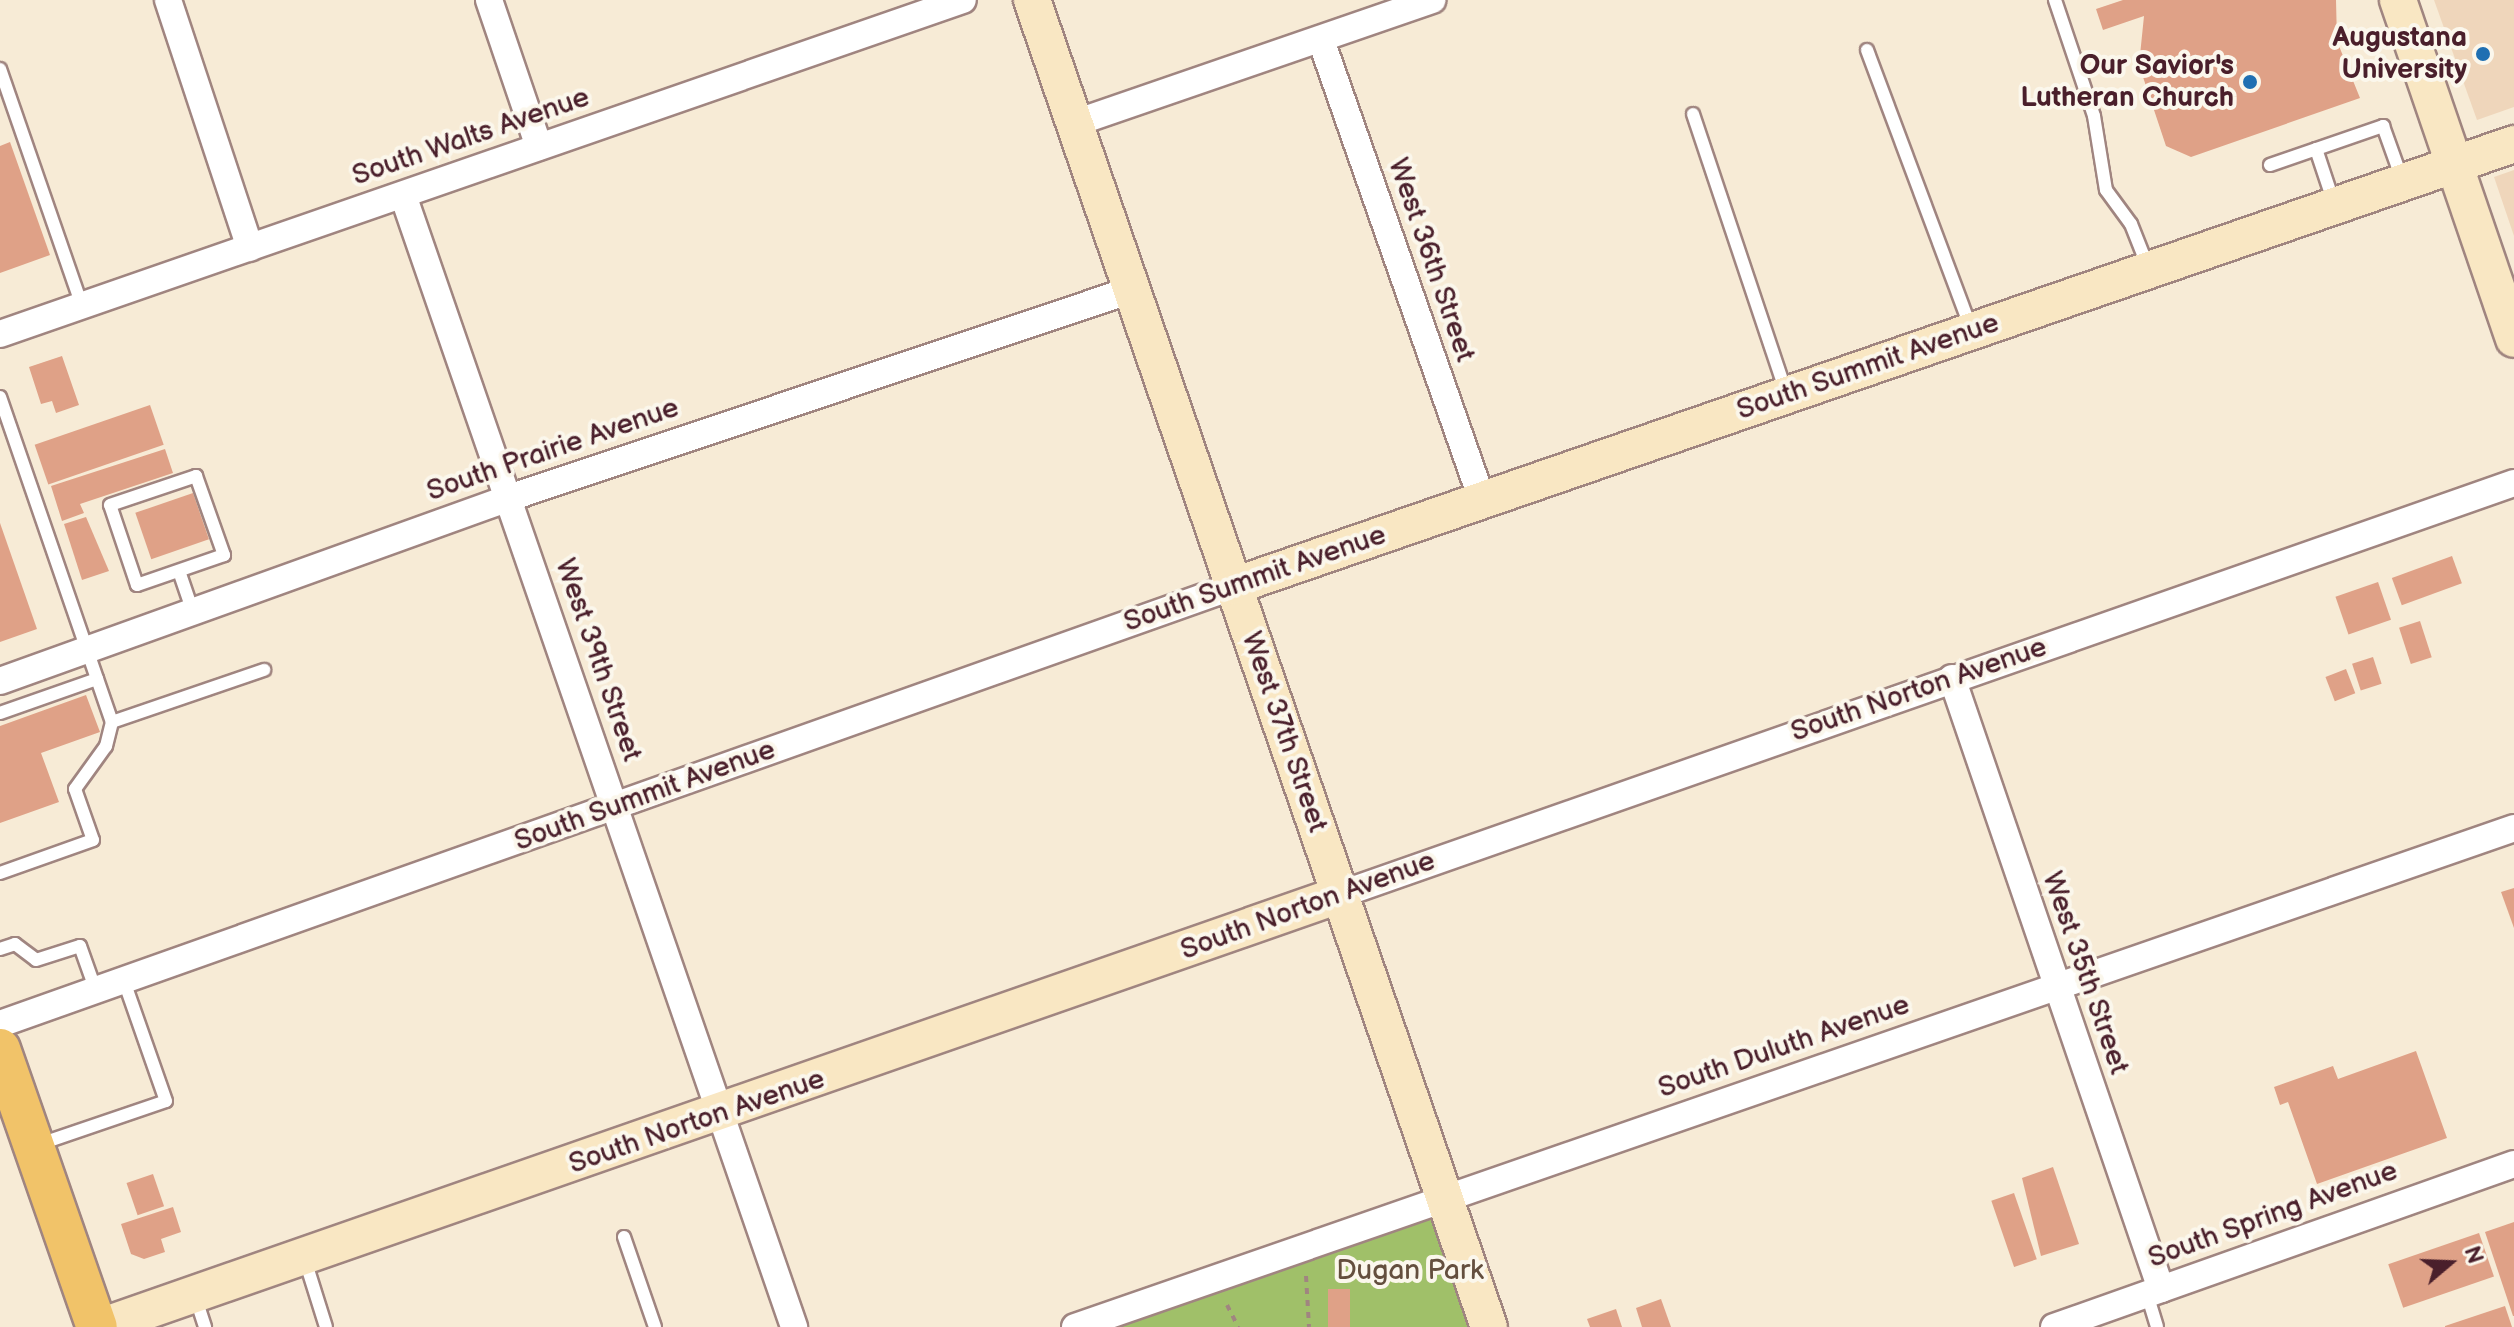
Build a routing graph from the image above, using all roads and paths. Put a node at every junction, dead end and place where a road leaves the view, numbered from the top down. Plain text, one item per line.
1 (168, 0) edge
2 (489, 0) edge
3 (963, 0) edge
4 (1032, 0) edge
5 (1432, 0) edge
6 (2055, 0) edge
7 (2398, 0) edge
8 (1321, 40) junction
9 (1867, 50) dead end
10 (0, 69) edge
11 (1693, 114) dead end
12 (1075, 123) junction
13 (2514, 144) edge
14 (539, 147) junction
15 (2316, 149) junction
16 (2270, 165) dead end
17 (2454, 165) junction
18 (2403, 182) junction
19 (403, 195) junction
20 (2334, 206) junction
21 (250, 248) junction
22 (2149, 270) junction
23 (1131, 290) junction
24 (82, 306) junction
25 (2511, 322) edge
26 (1972, 331) junction
27 (0, 334) edge
28 (1787, 395) junction
29 (0, 397) edge
30 (2514, 483) edge
31 (509, 498) junction
32 (1482, 500) junction
33 (179, 571) junction
34 (1234, 586) junction
35 (193, 612) junction
36 (89, 649) junction
37 (264, 670) dead end
38 (1952, 678) junction
39 (97, 679) junction
40 (0, 681) edge
41 (0, 713) edge
42 (112, 722) junction
43 (614, 807) junction
44 (2514, 828) edge
45 (0, 873) edge
46 (1339, 895) junction
47 (0, 949) edge
48 (124, 981) junction
49 (2055, 987) junction
50 (96, 991) junction
51 (0, 1024) edge
52 (0, 1049) edge
53 (721, 1114) junction
54 (34, 1146) junction
55 (2514, 1164) edge
56 (1445, 1198) junction
57 (624, 1237) dead end
58 (304, 1257) junction
59 (1306, 1276) dead end
60 (2154, 1291) junction
61 (1227, 1305) dead end
62 (200, 1311) edge
63 (99, 1327) edge
64 (326, 1327) edge
65 (655, 1327) edge
66 (794, 1327) edge
67 (1075, 1327) edge
68 (1238, 1327) edge
69 (1309, 1327) edge
70 (1489, 1327) edge
71 (2054, 1327) edge
72 (2157, 1327) edge

1 - 21 street
2 - 14 street
3 - 14 street, South Walts Avenue
4 - 12 street, West 37th Street
5 - 8 street
6 - 22 lane
7 - 17 street
8 - 12 street
8 - 32 street, West 36th Street
9 - 26 lane
10 - 24 lane
11 - 28 lane
12 - 23 street, West 37th Street
13 - 17 street, South Summit Avenue
14 - 19 street, South Walts Avenue
15 - 16 lane
15 - 18 lane
15 - 20 lane
17 - 18 street, South Summit Avenue
17 - 25 street
18 - 20 street, South Summit Avenue
19 - 21 street, South Walts Avenue
19 - 31 street, West 39th Street
20 - 22 street, South Summit Avenue
21 - 24 street, South Walts Avenue
22 - 26 street, South Summit Avenue
23 - 31 street, South Prairie Avenue
23 - 34 street, West 37th Street
24 - 27 street, South Walts Avenue
26 - 28 street, South Summit Avenue
28 - 32 street, South Summit Avenue
29 - 36 lane
30 - 38 street, South Norton Avenue
31 - 35 street, South Prairie Avenue
31 - 43 street, West 39th Street
32 - 34 street, South Summit Avenue
33 - 33 lane
33 - 35 lane
34 - 43 street, South Summit Avenue
34 - 46 street, West 37th Street
35 - 36 street, South Prairie Avenue
36 - 39 lane
36 - 40 street, South Prairie Avenue
37 - 42 lane
38 - 46 street, South Norton Avenue
38 - 49 street, West 35th Street
39 - 41 lane
39 - 42 lane
42 - 45 lane
43 - 48 street, South Summit Avenue
43 - 53 street, West 39th Street
44 - 49 street, South Duluth Avenue
46 - 53 street, South Norton Avenue
46 - 56 street, West 37th Street
47 - 50 lane
48 - 50 street, South Summit Avenue
48 - 54 lane
49 - 56 street, South Duluth Avenue
49 - 60 street, West 35th Street
50 - 51 street, South Summit Avenue
52 - 54 main road
53 - 58 street, South Norton Avenue
53 - 66 street, West 39th Street
54 - 63 main road
55 - 60 street, South Spring Avenue
56 - 67 street, South Duluth Avenue
56 - 70 street, West 37th Street
57 - 65 lane
58 - 62 street, South Norton Avenue
58 - 64 lane
59 - 69 path
60 - 71 street, South Spring Avenue
60 - 72 lane
61 - 68 path
62 - 63 street, South Norton Avenue

